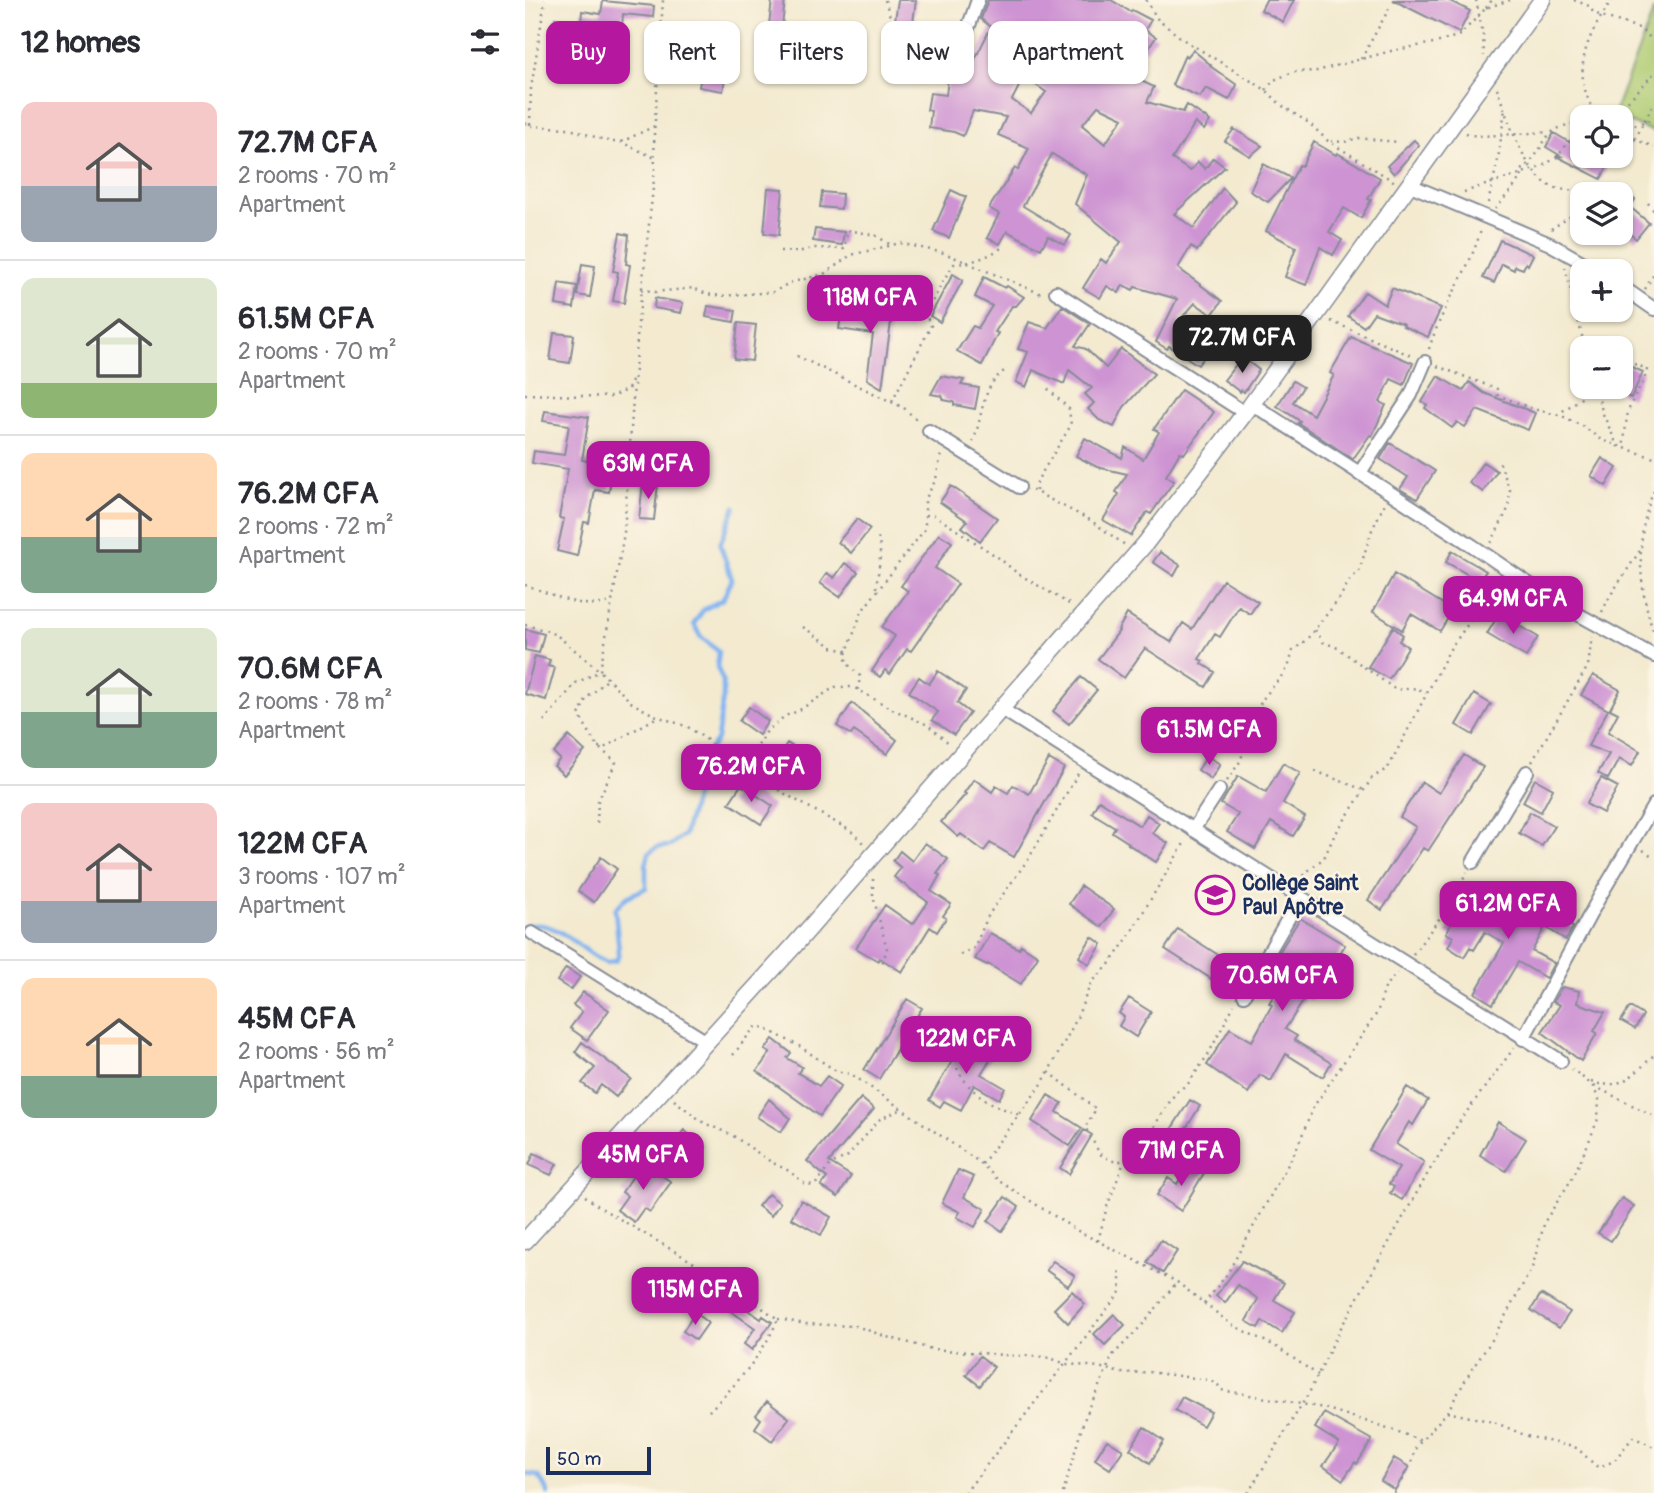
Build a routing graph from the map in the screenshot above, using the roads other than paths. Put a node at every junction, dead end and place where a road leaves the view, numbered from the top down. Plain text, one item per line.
1 (978, 0) edge
2 (1542, 0) edge
3 (971, 21) edge
4 (1408, 188) junction
5 (1576, 259) edge
6 (1056, 292) road end
7 (1633, 294) edge
8 (1654, 309) edge
9 (1425, 362) road end
10 (1248, 409) junction
11 (929, 431) road end
12 (1359, 474) junction
13 (1020, 487) road end
14 (1654, 656) edge
15 (1000, 708) junction
16 (1527, 772) road end
17 (1219, 789) road end
18 (1654, 805) edge
19 (1193, 830) junction
20 (1473, 862) road end
21 (1297, 896) junction
22 (532, 933) dead end
23 (1244, 995) road end
24 (1523, 1039) junction
25 (707, 1042) junction
26 (1561, 1061) road end
27 (525, 1241) edge

1 - 3 street
2 - 4 street
4 - 5 street
4 - 10 street
6 - 10 street
7 - 8 street
9 - 12 street
10 - 12 street
10 - 15 street
11 - 13 street
12 - 14 street
15 - 19 street
15 - 25 street
16 - 20 street
17 - 19 street
18 - 24 street
19 - 21 street
21 - 23 street
21 - 24 street
22 - 25 street
24 - 26 street
25 - 27 street

